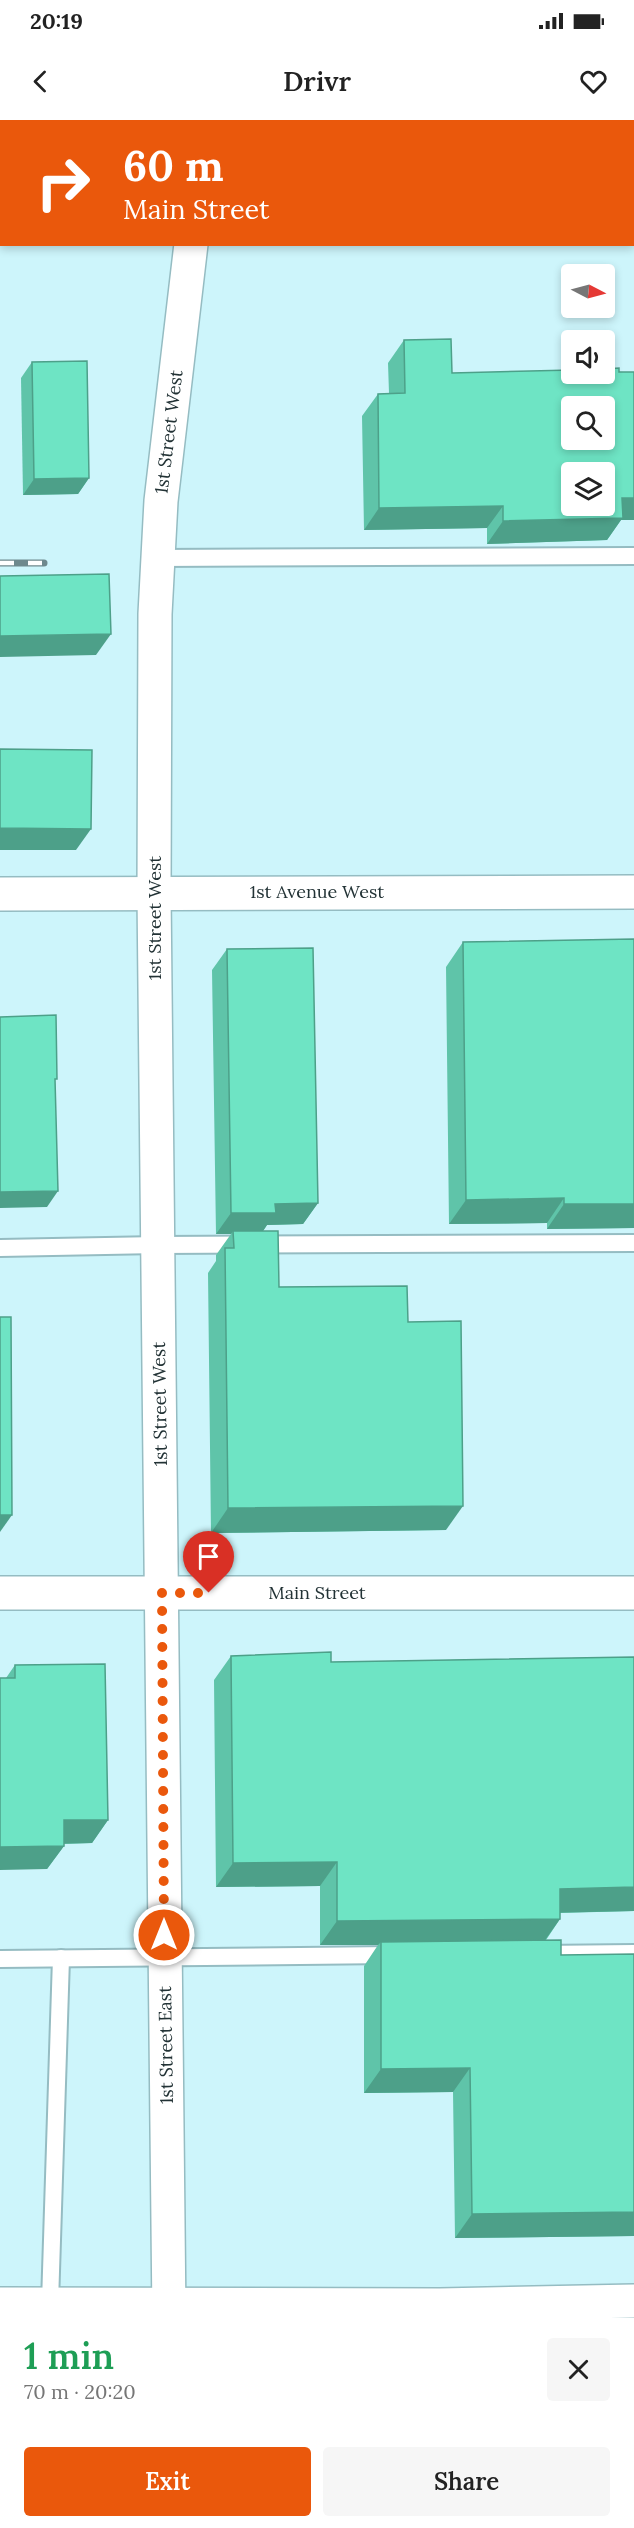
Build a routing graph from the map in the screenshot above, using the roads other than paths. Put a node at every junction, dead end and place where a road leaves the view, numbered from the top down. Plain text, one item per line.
1 (191, 246) edge
2 (634, 556) edge
3 (156, 558) junction
4 (634, 892) edge
5 (154, 893) junction
6 (0, 894) edge
7 (634, 1243) edge
8 (158, 1245) junction
9 (0, 1248) edge
10 (0, 1593) edge
11 (162, 1593) junction
12 (634, 1593) edge
13 (634, 1953) edge
14 (517, 1954) edge
15 (411, 1955) edge
16 (164, 1957) junction
17 (61, 1958) junction
18 (0, 1959) edge
19 (634, 2301) edge
20 (50, 2303) junction
21 (0, 2304) edge
22 (169, 2310) edge
23 (440, 2312) edge

1 - 3 main road, 1st Street West
2 - 3 lane
3 - 5 main road, 1st Street West
4 - 5 main road, 1st Avenue West
5 - 6 main road, 1st Avenue West
5 - 8 main road, 1st Street West
7 - 8 lane
8 - 9 lane
8 - 11 main road, 1st Street West
10 - 11 main road, Main Street
11 - 12 main road, Main Street
11 - 16 main road, 1st Street East
13 - 14 lane
15 - 16 lane
16 - 17 lane
16 - 22 main road, 1st Street East
17 - 18 lane
17 - 20 lane
19 - 23 main road
20 - 21 main road
20 - 22 main road
22 - 23 main road

